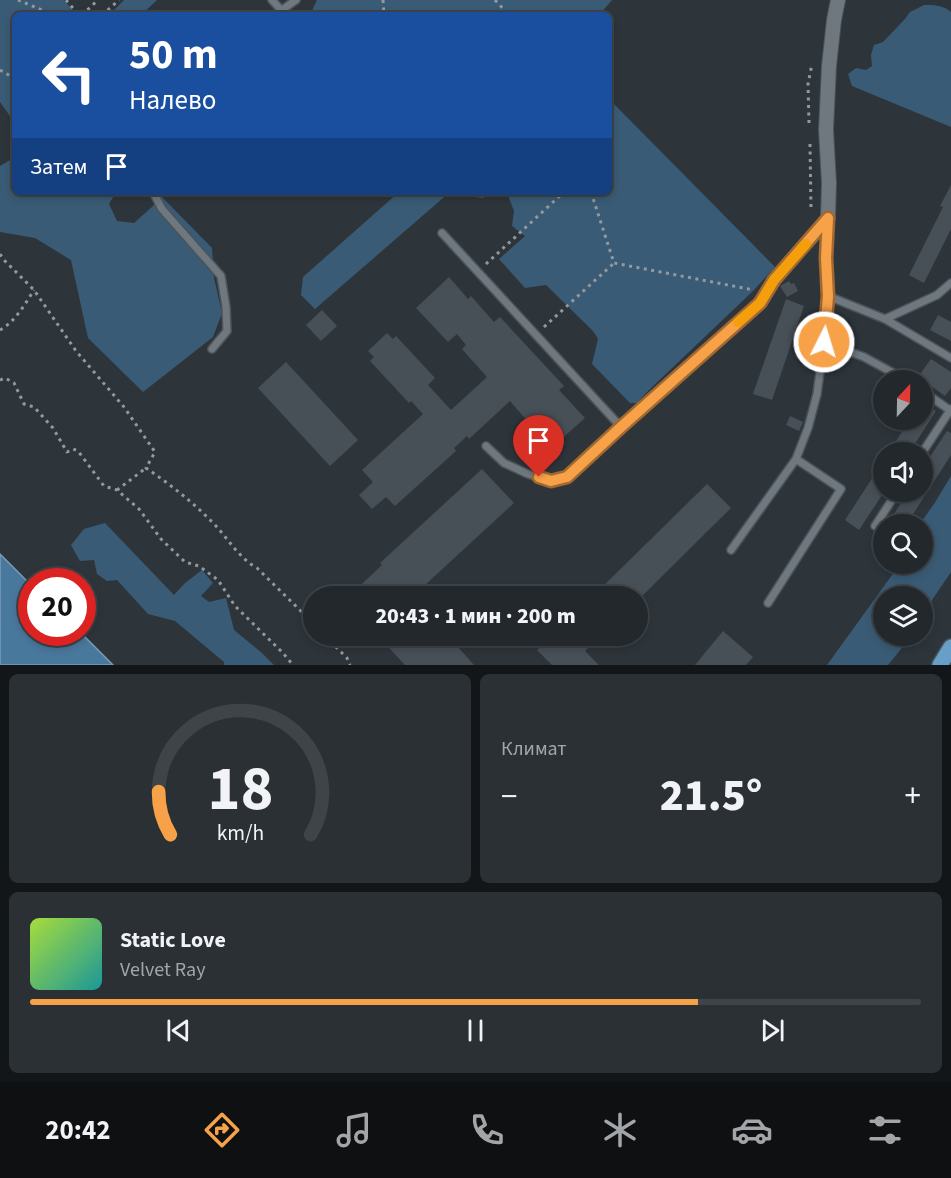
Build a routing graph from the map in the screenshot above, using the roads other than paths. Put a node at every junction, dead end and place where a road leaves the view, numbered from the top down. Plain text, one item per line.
1 (272, 0) edge
2 (296, 0) edge
3 (838, 0) edge
4 (278, 12) edge
5 (155, 195) edge
6 (828, 218) junction
7 (442, 233) dead end
8 (951, 283) edge
9 (828, 296) junction
10 (885, 319) junction
11 (824, 342) junction
12 (212, 349) dead end
13 (951, 358) edge
14 (888, 370) edge
15 (933, 398) edge
16 (950, 410) edge
17 (621, 427) junction
18 (929, 442) edge
19 (486, 446) dead end
20 (796, 459) junction
21 (731, 550) dead end
22 (768, 603) dead end
23 (951, 647) edge
24 (940, 665) edge

1 - 4 lane
2 - 4 lane
3 - 6 street
5 - 12 lane
6 - 9 lane
6 - 17 lane
7 - 17 lane
8 - 10 lane
9 - 10 lane
9 - 11 lane
10 - 13 lane
11 - 14 lane
11 - 20 lane
15 - 16 lane
16 - 18 lane
17 - 19 lane
20 - 21 lane
20 - 22 lane
23 - 24 main road

